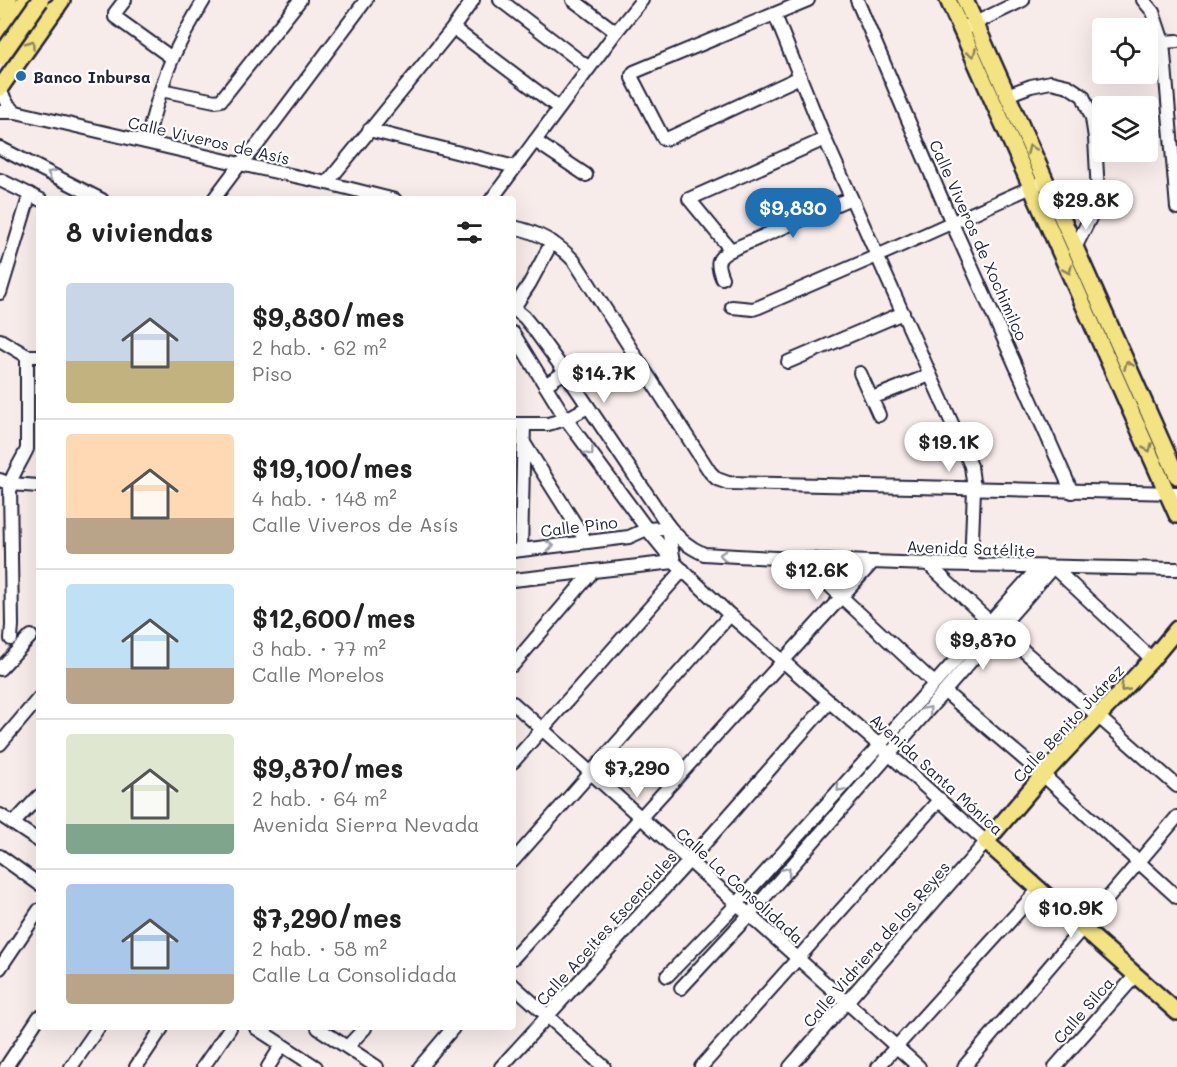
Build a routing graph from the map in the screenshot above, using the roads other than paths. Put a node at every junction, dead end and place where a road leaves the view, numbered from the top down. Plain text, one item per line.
1 (8, 0) edge
2 (26, 0) edge
3 (40, 0) edge
4 (125, 0) edge
5 (204, 0) edge
6 (300, 0) edge
7 (366, 0) edge
8 (473, 0) edge
9 (500, 0) edge
10 (573, 0) edge
11 (642, 0) edge
12 (808, 0) edge
13 (857, 0) edge
14 (948, 0) edge
15 (965, 0) edge
16 (1023, 0) edge
17 (1143, 0) edge
18 (59, 4) edge
19 (0, 11) edge
20 (774, 15) junction
21 (968, 26) junction
22 (453, 27) junction
23 (616, 32) junction
24 (0, 37) edge
25 (1177, 41) edge
26 (1163, 42) junction
27 (0, 57) edge
28 (172, 58) junction
29 (589, 68) junction
30 (800, 77) junction
31 (0, 89) edge
32 (161, 90) junction
33 (1007, 95) junction
34 (559, 108) junction
35 (0, 112) edge
36 (16, 112) junction
37 (369, 130) junction
38 (825, 140) junction
39 (535, 141) junction
40 (1174, 141) edge
41 (146, 142) junction
42 (0, 148) edge
43 (240, 164) junction
44 (515, 167) junction
45 (586, 176) dead end
46 (0, 180) edge
47 (327, 183) junction
48 (1038, 184) junction
49 (94, 196) edge
50 (216, 196) edge
51 (379, 196) edge
52 (494, 196) edge
53 (35, 197) edge
54 (851, 198) junction
55 (1177, 208) edge
56 (952, 223) junction
57 (516, 228) edge
58 (552, 242) junction
59 (1075, 248) junction
60 (731, 250) junction
61 (877, 256) junction
62 (722, 279) dead end
63 (0, 293) edge
64 (516, 304) edge
65 (732, 307) dead end
66 (516, 310) edge
67 (903, 313) junction
68 (516, 338) edge
69 (0, 340) edge
70 (33, 356) edge
71 (788, 362) dead end
72 (565, 372) junction
73 (860, 373) dead end
74 (930, 375) junction
75 (545, 385) junction
76 (872, 398) junction
77 (588, 407) junction
78 (879, 415) dead end
79 (566, 419) junction
80 (518, 424) edge
81 (523, 442) junction
82 (1177, 476) edge
83 (5, 482) edge
84 (36, 486) edge
85 (974, 489) junction
86 (1072, 492) junction
87 (1173, 494) edge
88 (1177, 515) edge
89 (667, 524) junction
90 (647, 529) junction
91 (586, 541) junction
92 (517, 550) edge
93 (802, 560) junction
94 (873, 562) junction
95 (927, 564) junction
96 (971, 565) junction
97 (678, 566) junction
98 (1040, 567) junction
99 (1053, 567) junction
100 (1177, 569) edge
101 (593, 571) junction
102 (516, 580) edge
103 (841, 597) junction
104 (6, 611) edge
105 (730, 615) junction
106 (994, 625) junction
107 (1177, 629) edge
108 (35, 636) edge
109 (6, 639) edge
110 (1152, 659) junction
111 (783, 660) junction
112 (516, 661) edge
113 (0, 669) edge
114 (934, 683) junction
115 (945, 692) junction
116 (36, 702) edge
117 (829, 702) junction
118 (516, 706) edge
119 (1098, 716) junction
120 (543, 729) junction
121 (0, 744) edge
122 (879, 745) junction
123 (890, 754) junction
124 (516, 759) edge
125 (591, 773) junction
126 (1043, 775) junction
127 (1177, 786) edge
128 (36, 798) edge
129 (940, 799) junction
130 (0, 814) edge
131 (640, 817) junction
132 (1177, 817) edge
133 (14, 824) junction
134 (36, 839) edge
135 (986, 842) junction
136 (516, 858) edge
137 (1, 859) edge
138 (688, 861) junction
139 (1138, 862) junction
140 (36, 882) edge
141 (1038, 889) junction
142 (1177, 897) edge
143 (736, 904) junction
144 (36, 914) edge
145 (748, 915) junction
146 (1083, 928) junction
147 (516, 955) edge
148 (798, 958) junction
149 (0, 968) edge
150 (1136, 975) junction
151 (667, 976) dead end
152 (516, 988) edge
153 (681, 988) dead end
154 (847, 1003) junction
155 (1177, 1012) edge
156 (548, 1016) junction
157 (36, 1022) edge
158 (97, 1030) edge
159 (161, 1030) edge
160 (229, 1030) edge
161 (259, 1030) edge
162 (321, 1030) edge
163 (363, 1030) edge
164 (451, 1030) edge
165 (282, 1045) junction
166 (347, 1047) junction
167 (896, 1047) junction
168 (370, 1065) edge
169 (6, 1067) edge
170 (71, 1067) edge
171 (136, 1067) edge
172 (203, 1067) edge
173 (268, 1067) edge
174 (315, 1067) edge
175 (420, 1067) edge
176 (501, 1067) edge
177 (604, 1067) edge
178 (701, 1067) edge
179 (790, 1067) edge
180 (878, 1067) edge
181 (919, 1067) edge
182 (964, 1067) edge
183 (1055, 1067) edge

1 - 19 highway
2 - 24 highway
3 - 27 highway, bridge
4 - 28 street
5 - 28 street
6 - 32 street
7 - 43 street
8 - 22 street
9 - 29 street
10 - 23 street
11 - 23 street
12 - 20 street
13 - 56 street, Calle Viveros de Xochimilco
14 - 21 main road
15 - 21 main road
16 - 21 street
17 - 26 street
18 - 24 highway
31 -> 18 main road
20 - 30 street
20 - 30 street
21 - 33 main road
21 -> 48 main road
22 - 34 street
22 - 37 street
23 - 29 street
25 - 26 street
26 - 40 street
28 - 32 street
29 - 34 street
30 - 38 street
31 - 36 street
32 - 41 street
48 -> 33 main road
33 - 59 street
34 - 39 street
35 - 36 street, Calle Viveros de Asís
36 - 41 street, Calle Viveros de Asís
37 - 44 street
37 - 47 street
38 - 54 street
38 - 60 street
39 - 44 street
39 - 45 street
40 - 55 street
41 - 43 street, Calle Viveros de Asís
49 -> 42 street
43 - 47 street, Calle Viveros de Asís
43 - 50 street
44 - 52 street
46 - 53 street
47 - 51 street, Calle Viveros de Asís
48 - 56 street
48 - 59 main road
48 -> 87 main road
53 - 63 street
54 - 60 street
54 - 61 street
56 - 61 street
56 - 86 street, Calle Viveros de Xochimilco
57 - 58 street
58 - 64 street
58 - 85 street
82 -> 59 main road
60 - 62 street
61 - 65 street
61 - 67 street
66 - 72 street
67 - 71 street
67 - 74 street
68 - 75 street, Avenida Santa Mónica
69 - 70 street
70 - 83 street
72 - 75 street
72 - 77 street
73 - 76 street
74 - 76 street
74 - 85 street
75 - 79 street, Avenida Santa Mónica
76 - 78 street
77 - 79 street
77 - 89 street
79 - 80 street
79 -> 90 street, Avenida Santa Mónica
80 - 81 street
81 - 91 street
81 - 92 street
83 - 84 street
83 - 104 street
85 - 86 street
85 - 96 street
86 - 87 street
87 - 88 main road
89 - 90 street, Calle Pino
93 -> 89 street, Avenida Satélite
89 - 97 street
90 - 91 street, Calle Pino
90 - 97 street, Avenida Santa Mónica
92 -> 91 street, Calle Pino
93 - 94 street, Avenida Satélite
93 - 103 street
94 - 95 street, Avenida Satélite
94 - 103 street
95 - 96 street, Avenida Satélite
95 - 106 street
96 - 98 street, Avenida Satélite
97 - 101 street
97 - 105 street, Avenida Santa Mónica
97 - 120 street
98 - 99 street, Avenida Satélite
98 - 106 street
99 - 100 street, Avenida Satélite
99 - 106 street
99 - 110 street
101 - 102 street
101 - 112 street
103 - 111 street
103 - 114 street
104 - 109 street
105 - 111 street, Avenida Santa Mónica
105 - 125 street
106 - 114 street
106 - 115 street
106 - 119 street
107 - 110 main road, Calle Benito Juárez
108 - 109 street
108 - 113 street
110 -> 119 main road, Calle Benito Juárez
111 - 117 street, Avenida Santa Mónica
111 - 131 street
114 - 122 street
123 -> 115 street
115 - 126 street
116 - 121 street
117 - 122 street, Avenida Santa Mónica
117 - 138 street, Calle Aceites Escenciales
118 - 120 street, Calle La Consolidada
119 - 126 main road, Calle Benito Juárez
119 - 127 street
120 - 124 street
120 - 125 street, Calle La Consolidada
122 - 123 street, Avenida Santa Mónica
122 -> 143 street
123 - 129 street, Avenida Santa Mónica
145 -> 123 street
125 - 131 street, Calle La Consolidada
125 - 136 street
126 - 135 main road, Calle Benito Juárez
126 - 139 street
128 - 133 street
129 - 135 street, Avenida Santa Mónica
129 - 148 street
130 - 133 street
131 - 138 street, Calle La Consolidada
131 - 147 street
132 - 139 street
133 - 134 street
135 - 141 main road, Avenida Santa Mónica
135 - 154 street, Calle Vidriera de los Reyes
137 - 140 street
138 - 143 street, Calle La Consolidada
138 - 156 street, Calle Aceites Escenciales
139 - 142 street
139 - 146 street
141 - 146 main road, Avenida Santa Mónica
141 - 167 street
143 - 145 street, Calle La Consolidada
143 - 151 street
144 - 149 street
145 - 148 street, Calle La Consolidada
145 - 153 street
146 - 150 main road, Avenida Santa Mónica
146 - 182 street
148 - 154 street, Calle La Consolidada
148 - 178 street
150 - 155 main road, Avenida Santa Mónica
150 - 183 street, Calle Silca
152 - 156 street
154 - 167 street, Calle La Consolidada
154 - 179 street, Calle Vidriera de los Reyes
156 - 176 street, Calle Aceites Escenciales
156 - 177 street
157 - 169 street
158 - 170 street
159 - 171 street
160 - 172 street
161 - 165 street
162 - 166 street
163 - 166 street
164 - 175 street
165 - 173 street
165 - 174 street
166 - 168 street
167 - 180 street
167 - 181 street, Calle La Consolidada

